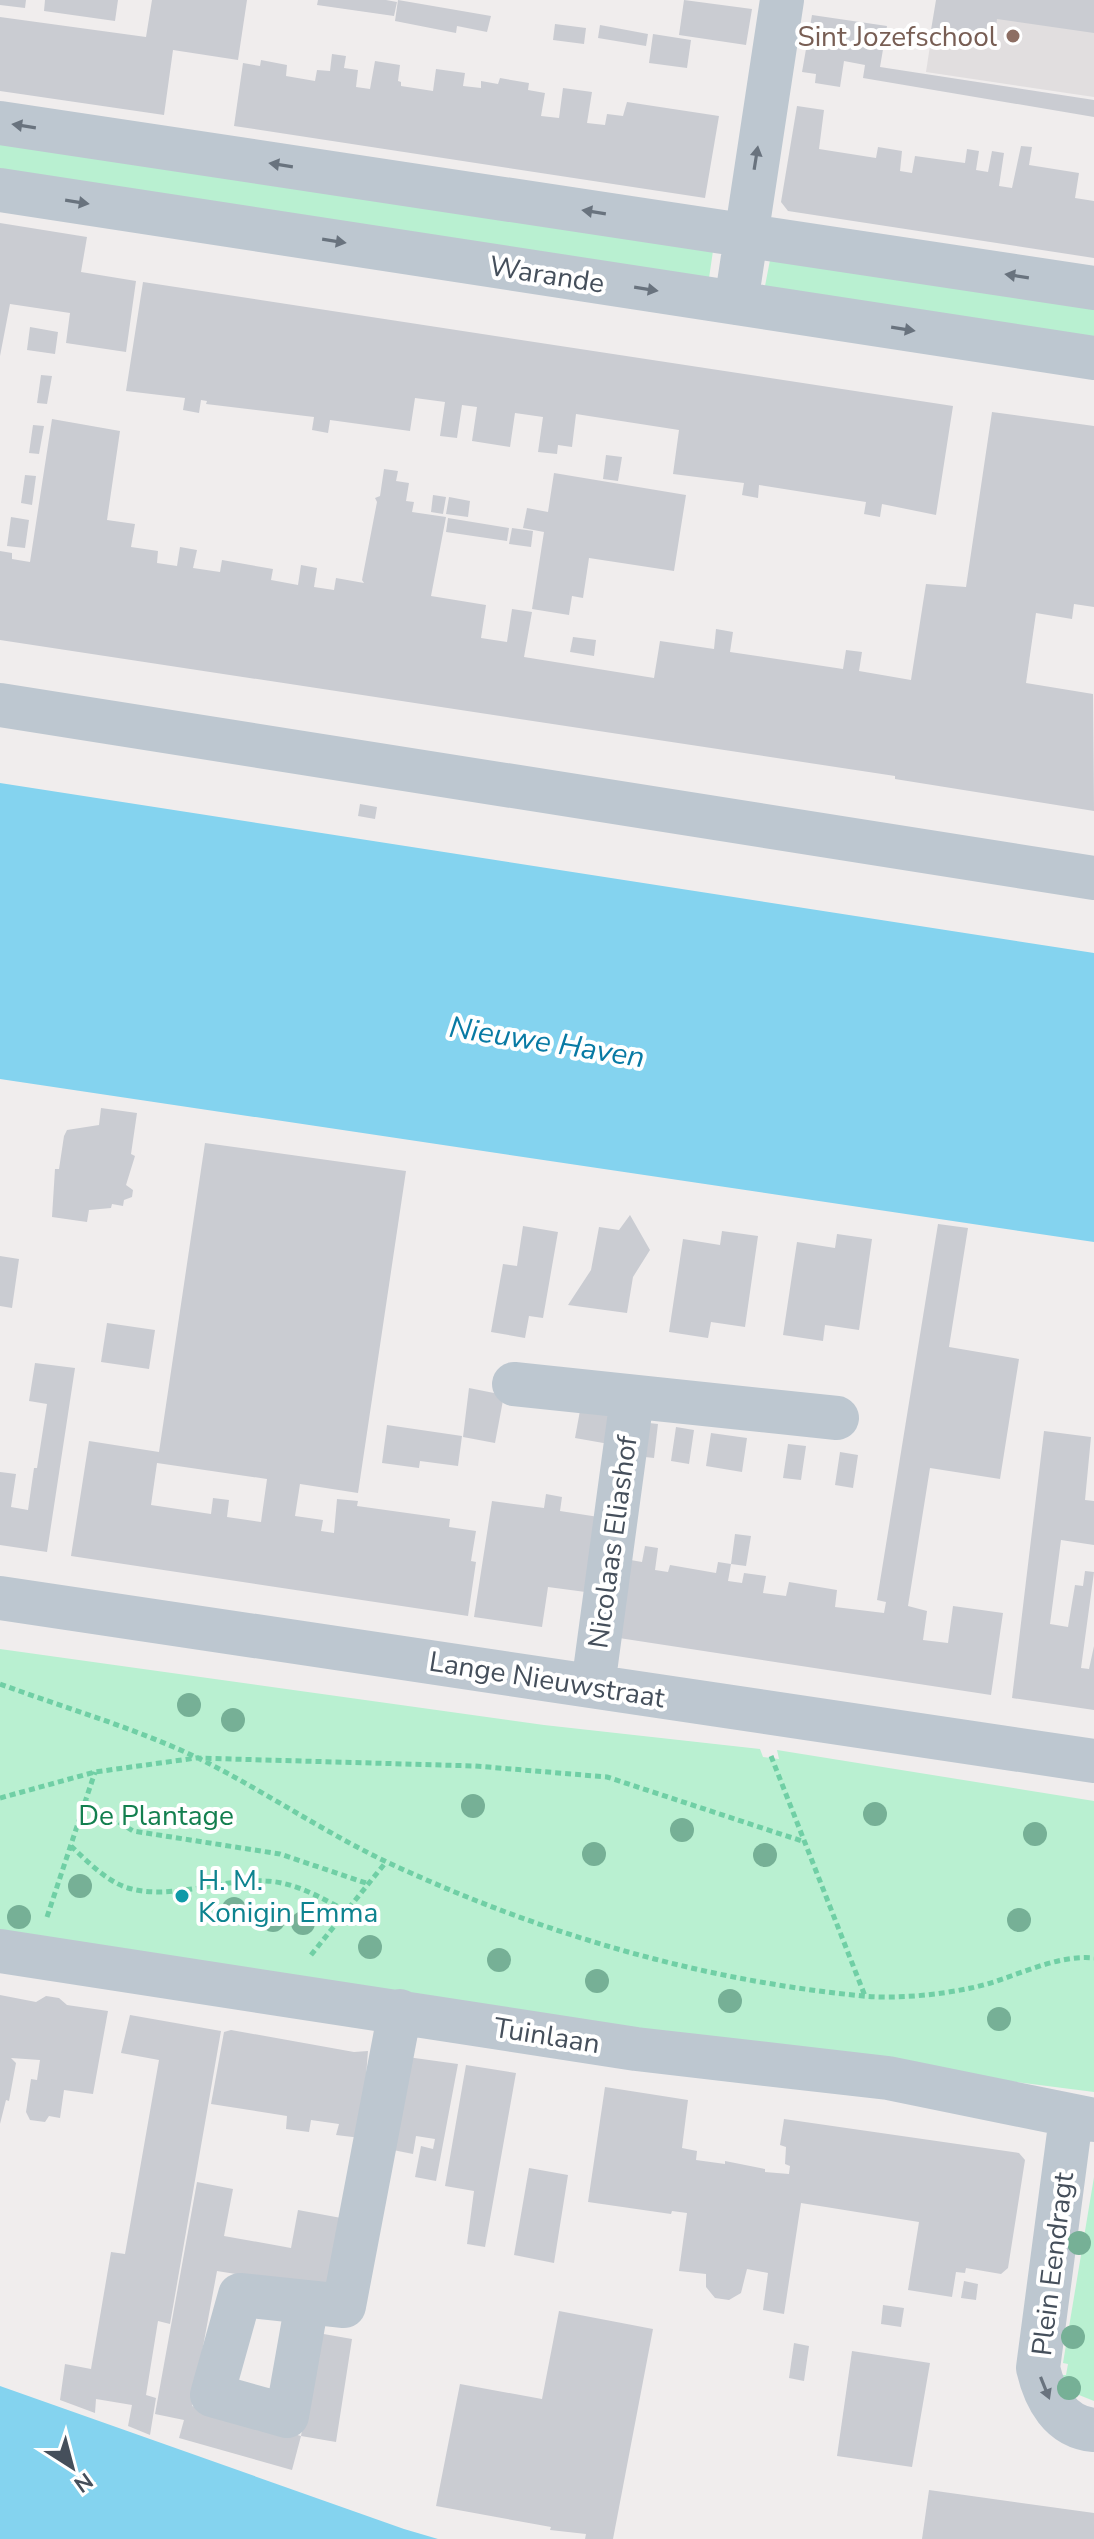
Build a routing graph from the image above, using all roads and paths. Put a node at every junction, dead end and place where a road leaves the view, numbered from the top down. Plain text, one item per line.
1 (782, 0) edge
2 (0, 123) edge
3 (0, 190) edge
4 (744, 235) junction
5 (1094, 288) edge
6 (736, 303) junction
7 (1094, 358) edge
8 (0, 705) edge
9 (1094, 878) edge
10 (514, 1384) dead end
11 (632, 1398) junction
12 (837, 1418) dead end
13 (0, 1598) edge
14 (0, 1684) edge
15 (593, 1686) junction
16 (753, 1710) junction
17 (196, 1758) junction
18 (1094, 1761) edge
19 (95, 1772) junction
20 (0, 1798) edge
21 (85, 1801) junction
22 (805, 1842) junction
23 (71, 1846) junction
24 (386, 1862) junction
25 (366, 1883) junction
26 (346, 1911) junction
27 (17, 1953) edge
28 (1094, 1958) edge
29 (281, 1994) junction
30 (865, 1996) junction
31 (400, 2011) junction
32 (1082, 2119) edge
33 (307, 2303) dead end
34 (1094, 2430) edge

4 -> 1 street
4 -> 2 street
3 -> 6 street, Warande
5 -> 4 street
4 - 6 street
6 -> 7 street, Warande
8 - 9 street
10 - 11 street, Nicolaas Eliashof
11 - 12 street, Nicolaas Eliashof
11 - 15 street, Nicolaas Eliashof
13 - 15 street, Lange Nieuwstraat
14 - 17 path
15 - 16 street, Lange Nieuwstraat
16 - 18 street, Lange Nieuwstraat
16 - 22 path
17 - 19 path
17 - 22 path
17 - 24 path
19 - 20 path
19 - 21 path
21 - 23 path
21 - 25 path
22 - 30 path
23 - 26 path
23 - 27 path
24 - 25 path
24 - 30 path
25 - 26 path
26 - 29 path
27 - 29 street, Tuinlaan
28 - 30 path
29 - 31 street, Tuinlaan
31 - 32 street, Tuinlaan
31 - 33 street
32 -> 34 street, Plein Eendragt

